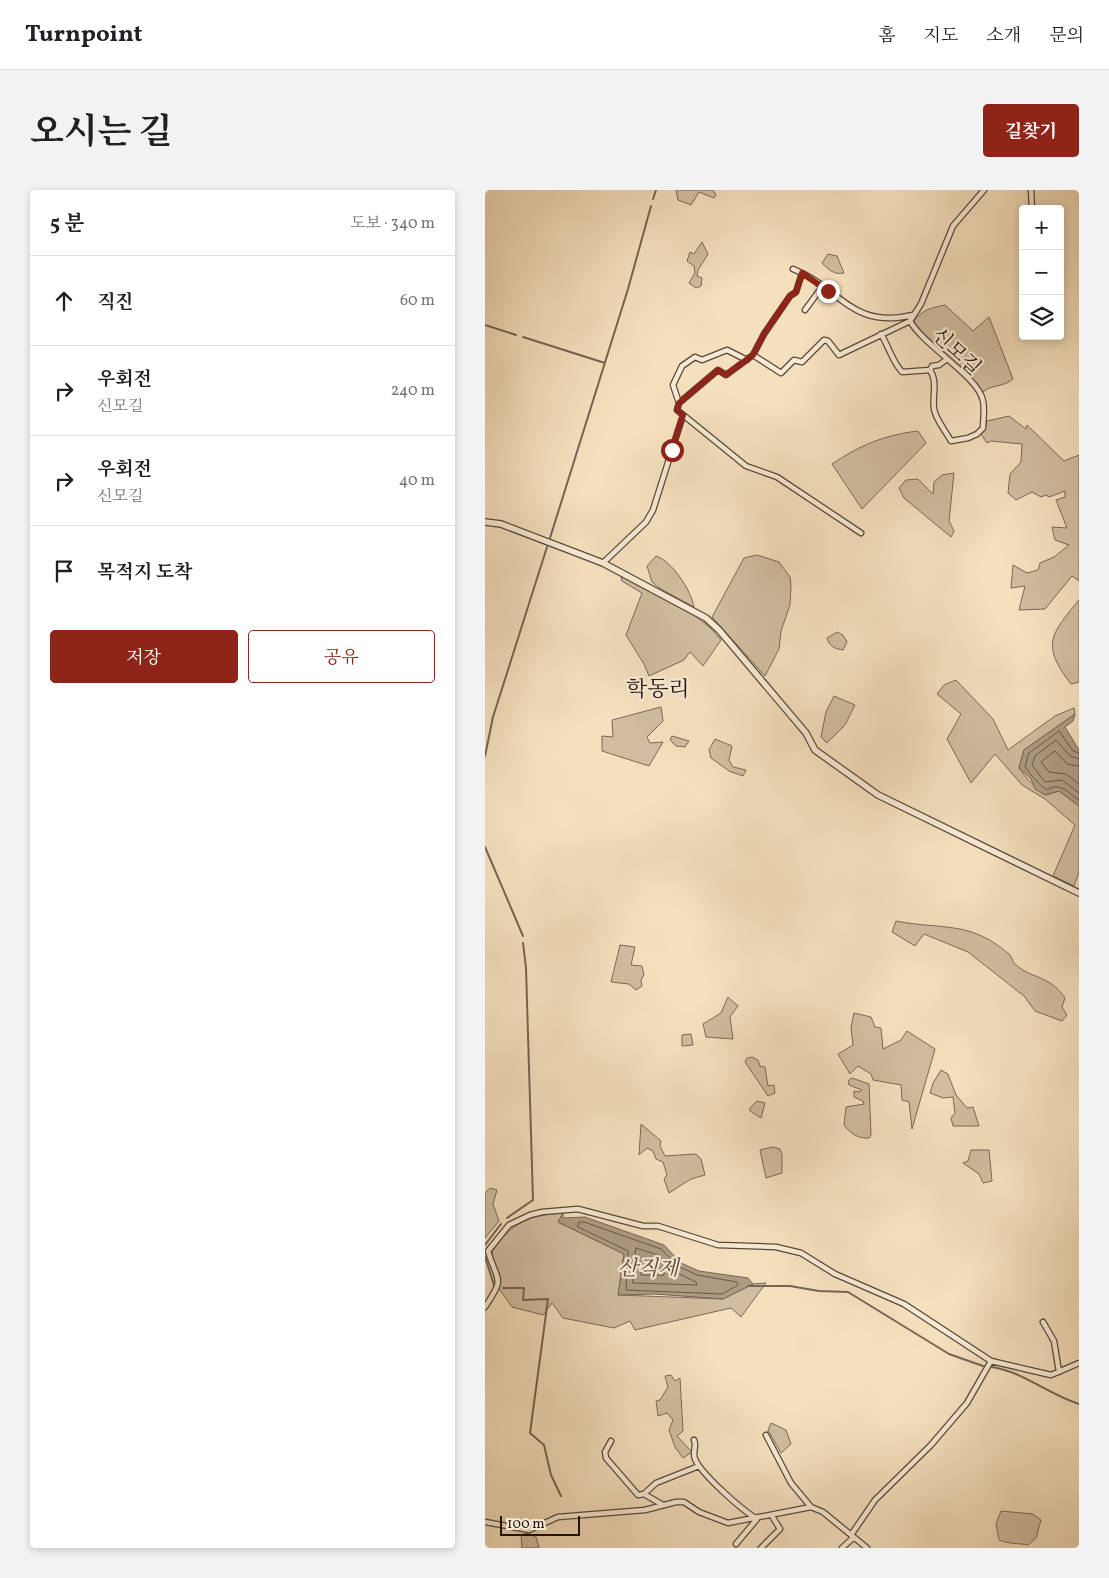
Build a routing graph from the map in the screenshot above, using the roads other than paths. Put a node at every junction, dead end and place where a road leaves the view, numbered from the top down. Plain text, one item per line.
1 (984, 190) edge
2 (1031, 190) edge
3 (1032, 205) edge
4 (793, 269) dead end
5 (802, 273) junction
6 (822, 287) junction
7 (805, 310) dead end
8 (913, 315) junction
9 (910, 321) junction
10 (881, 334) junction
11 (753, 355) junction
12 (947, 359) junction
13 (747, 360) junction
14 (930, 370) junction
15 (679, 403) junction
16 (683, 415) junction
17 (485, 522) edge
18 (861, 533) dead end
19 (603, 563) junction
20 (1079, 893) edge
21 (485, 1307) edge
22 (1043, 1322) dead end
23 (991, 1361) junction
24 (1079, 1364) edge
25 (1059, 1372) junction
26 (766, 1435) dead end
27 (694, 1440) dead end
28 (611, 1441) dead end
29 (699, 1466) junction
30 (644, 1494) junction
31 (663, 1504) junction
32 (811, 1507) junction
33 (772, 1516) junction
34 (757, 1519) junction
35 (485, 1522) edge
36 (852, 1536) junction
37 (736, 1544) dead end
38 (761, 1548) edge
39 (842, 1548) edge
40 (866, 1548) edge

1 - 8 street, 신모길
2 - 3 street
4 - 5 street, 신모길
5 - 6 street, 신모길
5 - 11 street
6 - 7 street
6 - 8 street, 신모길
8 - 9 street, 신모길
9 - 10 street, 신모길
9 - 12 street, 신모길
10 - 11 street, 신모길
10 - 14 street, 신모길
11 - 13 street
12 - 14 street
12 - 14 street, 신모길
13 - 15 street
13 - 15 street
15 - 16 street
16 - 18 street
16 - 19 street
17 - 19 street
19 - 20 street
21 - 23 street
22 - 25 street
23 - 25 street
23 - 36 street
24 - 25 street
26 - 32 street
27 - 29 street
28 - 30 street
29 - 30 street
29 - 34 street
30 - 31 street
31 - 34 street
31 - 35 street
32 - 33 street
32 - 36 street
33 - 34 street
33 - 38 street
34 - 37 street
36 - 39 street
36 - 40 street

